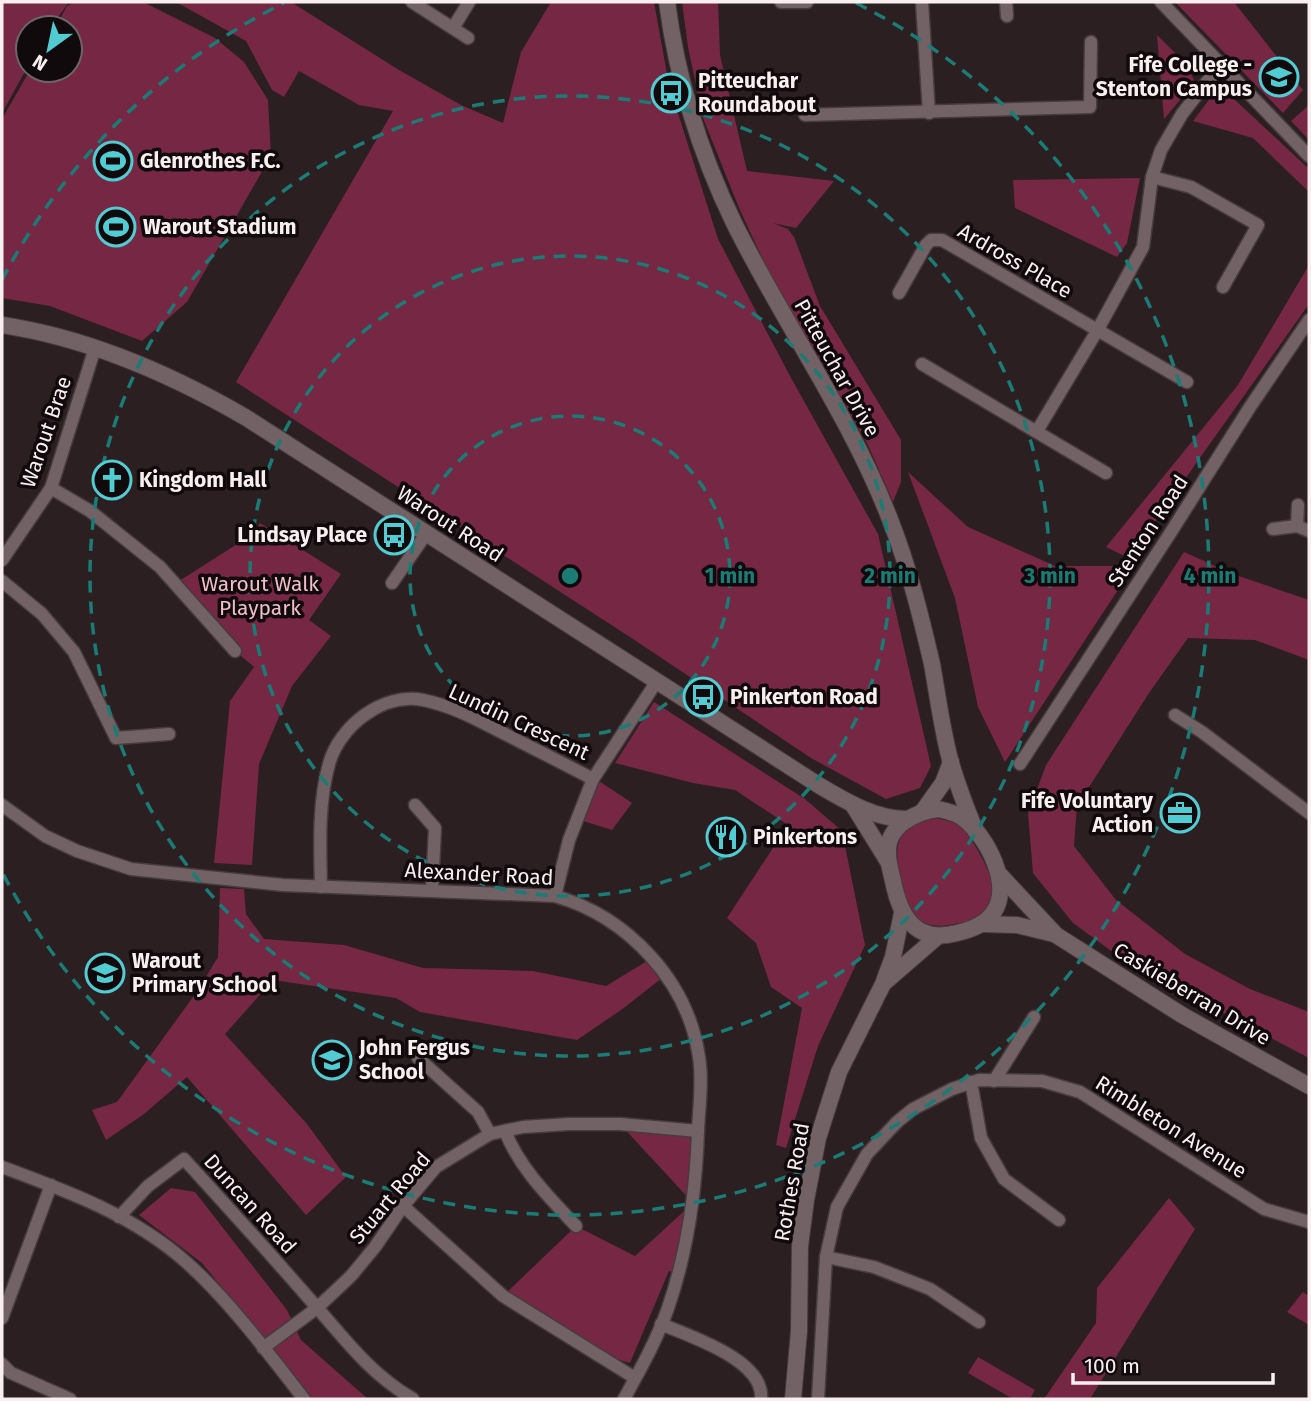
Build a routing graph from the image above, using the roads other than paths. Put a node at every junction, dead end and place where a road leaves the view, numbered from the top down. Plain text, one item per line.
1 (412, 2) edge
2 (469, 2) edge
3 (667, 2) edge
4 (781, 2) edge
5 (807, 2) edge
6 (922, 2) edge
7 (1006, 2) edge
8 (1161, 2) edge
9 (1007, 16) dead end
10 (453, 28) junction
11 (468, 38) dead end
12 (1091, 42) dead end
13 (1220, 65) junction
14 (929, 113) junction
15 (805, 114) dead end
16 (1309, 156) edge
17 (1152, 177) junction
18 (1223, 287) dead end
19 (899, 293) dead end
20 (1309, 320) edge
21 (2, 325) edge
22 (1097, 331) junction
23 (95, 348) junction
24 (922, 364) dead end
25 (1187, 382) dead end
26 (1037, 431) junction
27 (1106, 473) dead end
28 (51, 488) junction
29 (1298, 505) dead end
30 (1273, 529) dead end
31 (1303, 529) edge
32 (426, 534) junction
33 (2, 560) edge
34 (2, 581) edge
35 (392, 583) dead end
36 (236, 651) dead end
37 (657, 681) junction
38 (1175, 715) dead end
39 (169, 734) dead end
40 (951, 762) junction
41 (1020, 764) dead end
42 (593, 779) junction
43 (2, 805) edge
44 (415, 805) dead end
45 (853, 805) junction
46 (923, 811) junction
47 (1309, 813) edge
48 (907, 818) junction
49 (976, 832) junction
50 (889, 864) junction
51 (999, 874) junction
52 (321, 887) junction
53 (432, 890) junction
54 (555, 896) junction
55 (902, 913) junction
56 (981, 924) junction
57 (1056, 935) junction
58 (937, 936) junction
59 (883, 984) junction
60 (1034, 1017) dead end
61 (418, 1058) dead end
62 (994, 1081) junction
63 (971, 1082) junction
64 (1309, 1086) edge
65 (505, 1131) junction
66 (698, 1131) junction
67 (490, 1134) junction
68 (2, 1167) edge
69 (51, 1185) junction
70 (403, 1206) junction
71 (119, 1217) junction
72 (1059, 1220) dead end
73 (1309, 1222) edge
74 (576, 1226) dead end
75 (826, 1257) junction
76 (317, 1308) junction
77 (2, 1318) edge
78 (979, 1322) dead end
79 (662, 1324) junction
80 (262, 1348) junction
81 (2, 1364) edge
82 (635, 1378) junction
83 (70, 1399) edge
84 (304, 1399) edge
85 (413, 1399) edge
86 (624, 1399) edge
87 (761, 1399) edge
88 (793, 1399) edge
89 (818, 1399) edge

1 - 10 street
2 - 10 street
3 - 40 street, Pitteuchar Drive
4 - 5 street
6 - 14 street
7 - 9 street
8 - 13 street
10 - 11 street
12 - 14 street
13 - 16 street
13 - 17 street
14 - 15 street
17 - 18 street
17 - 22 street
19 - 22 street, Ardross Place
20 - 41 street, Stenton Road
21 - 23 street, Warout Road
22 - 25 street, Ardross Place
22 - 26 street
23 - 28 street, Warout Brae
23 - 32 street, Warout Road
24 - 26 street
26 - 27 street
28 - 33 street, Warout Brae
28 - 36 street
29 - 31 street
30 - 31 street
32 - 35 street
32 - 37 street, Warout Road
34 - 39 street
37 - 42 street
37 - 45 street, Warout Road
38 - 47 street
40 - 46 street
40 - 49 street, Pitteuchar Drive
42 - 52 street, Lundin Crescent
42 - 54 street
43 - 52 street, Alexander Road
44 - 53 street
45 - 48 street
45 - 50 street
46 - 48 street
46 - 49 street
48 - 50 street
49 - 51 street
50 - 55 street
51 - 56 street
51 - 57 street, Caskieberran Drive
52 - 53 street, Alexander Road
53 - 54 street, Alexander Road
54 - 66 street, Alexander Road
55 - 58 street
55 - 59 street
56 - 57 street, Caskieberran Drive
56 - 58 street
57 - 64 street, Caskieberran Drive
58 - 59 street
59 - 88 street, Rothes Road
60 - 62 street
61 - 67 street
62 - 63 street, Rimbleton Avenue
62 - 73 street, Rimbleton Avenue
63 - 72 street
63 - 75 street, Rimbleton Avenue
65 - 66 street, Stuart Road
65 - 67 street, Stuart Road
65 - 74 street
66 - 79 street, Alexander Road
67 - 70 street, Stuart Road
68 - 69 street
69 - 71 street
69 - 77 street
70 - 76 street, Stuart Road
70 - 82 street
71 - 76 street, Duncan Road
71 - 80 street
75 - 78 street
75 - 89 street, Rimbleton Avenue
76 - 80 street, Stuart Road
76 - 85 street
79 - 82 street, Alexander Road
79 - 87 street
80 - 84 street
81 - 83 street
82 - 86 street, Alexander Road

